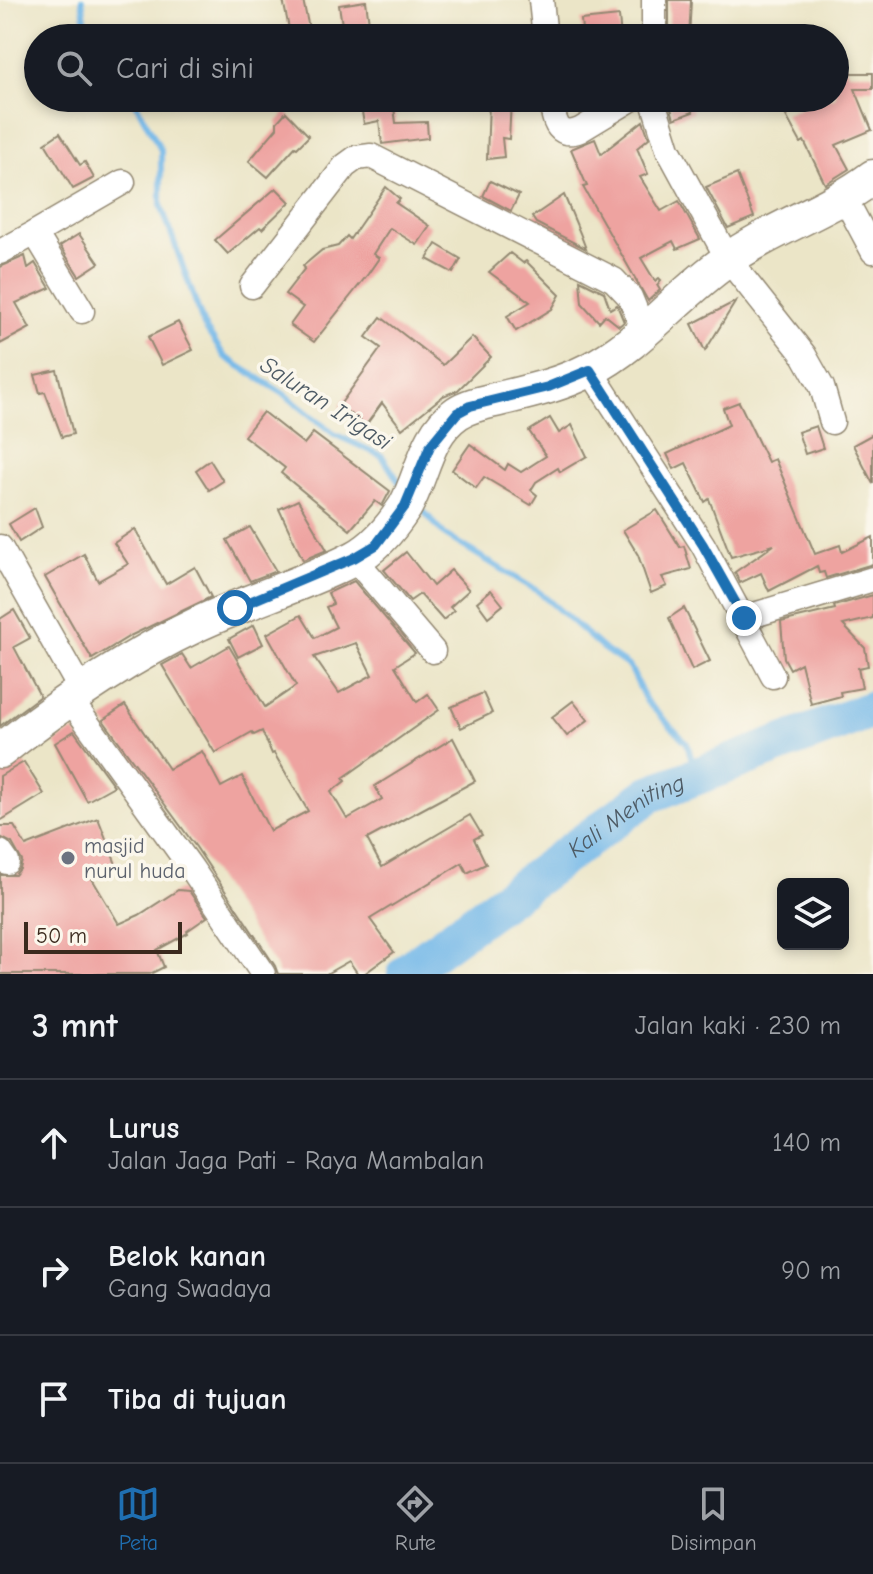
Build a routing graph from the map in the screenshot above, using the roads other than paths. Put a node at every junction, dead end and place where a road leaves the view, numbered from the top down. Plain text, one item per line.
1 (540, 0) edge
2 (654, 0) edge
3 (543, 24) edge
4 (654, 24) edge
5 (553, 112) edge
6 (610, 112) edge
7 (656, 112) edge
8 (873, 177) edge
9 (123, 182) dead end
10 (843, 195) junction
11 (35, 233) junction
12 (873, 251) edge
13 (0, 252) edge
14 (728, 259) junction
15 (252, 286) dead end
16 (82, 311) dead end
17 (644, 331) junction
18 (590, 370) junction
19 (832, 422) dead end
20 (0, 547) edge
21 (354, 558) junction
22 (873, 579) edge
23 (744, 618) junction
24 (433, 651) dead end
25 (773, 676) dead end
26 (75, 694) junction
27 (0, 751) edge
28 (263, 974) edge

1 - 3 street
2 - 4 street
5 - 6 street
7 - 14 street
8 - 10 street
9 - 11 street
10 - 12 street
10 - 14 street
11 - 13 street
11 - 16 street
14 - 17 street
14 - 19 street
15 - 17 street
17 - 18 street
18 - 21 street
18 - 23 street
20 - 26 street
21 - 24 street
21 - 26 street
22 - 23 street
23 - 25 street
26 - 27 street
26 - 28 street

